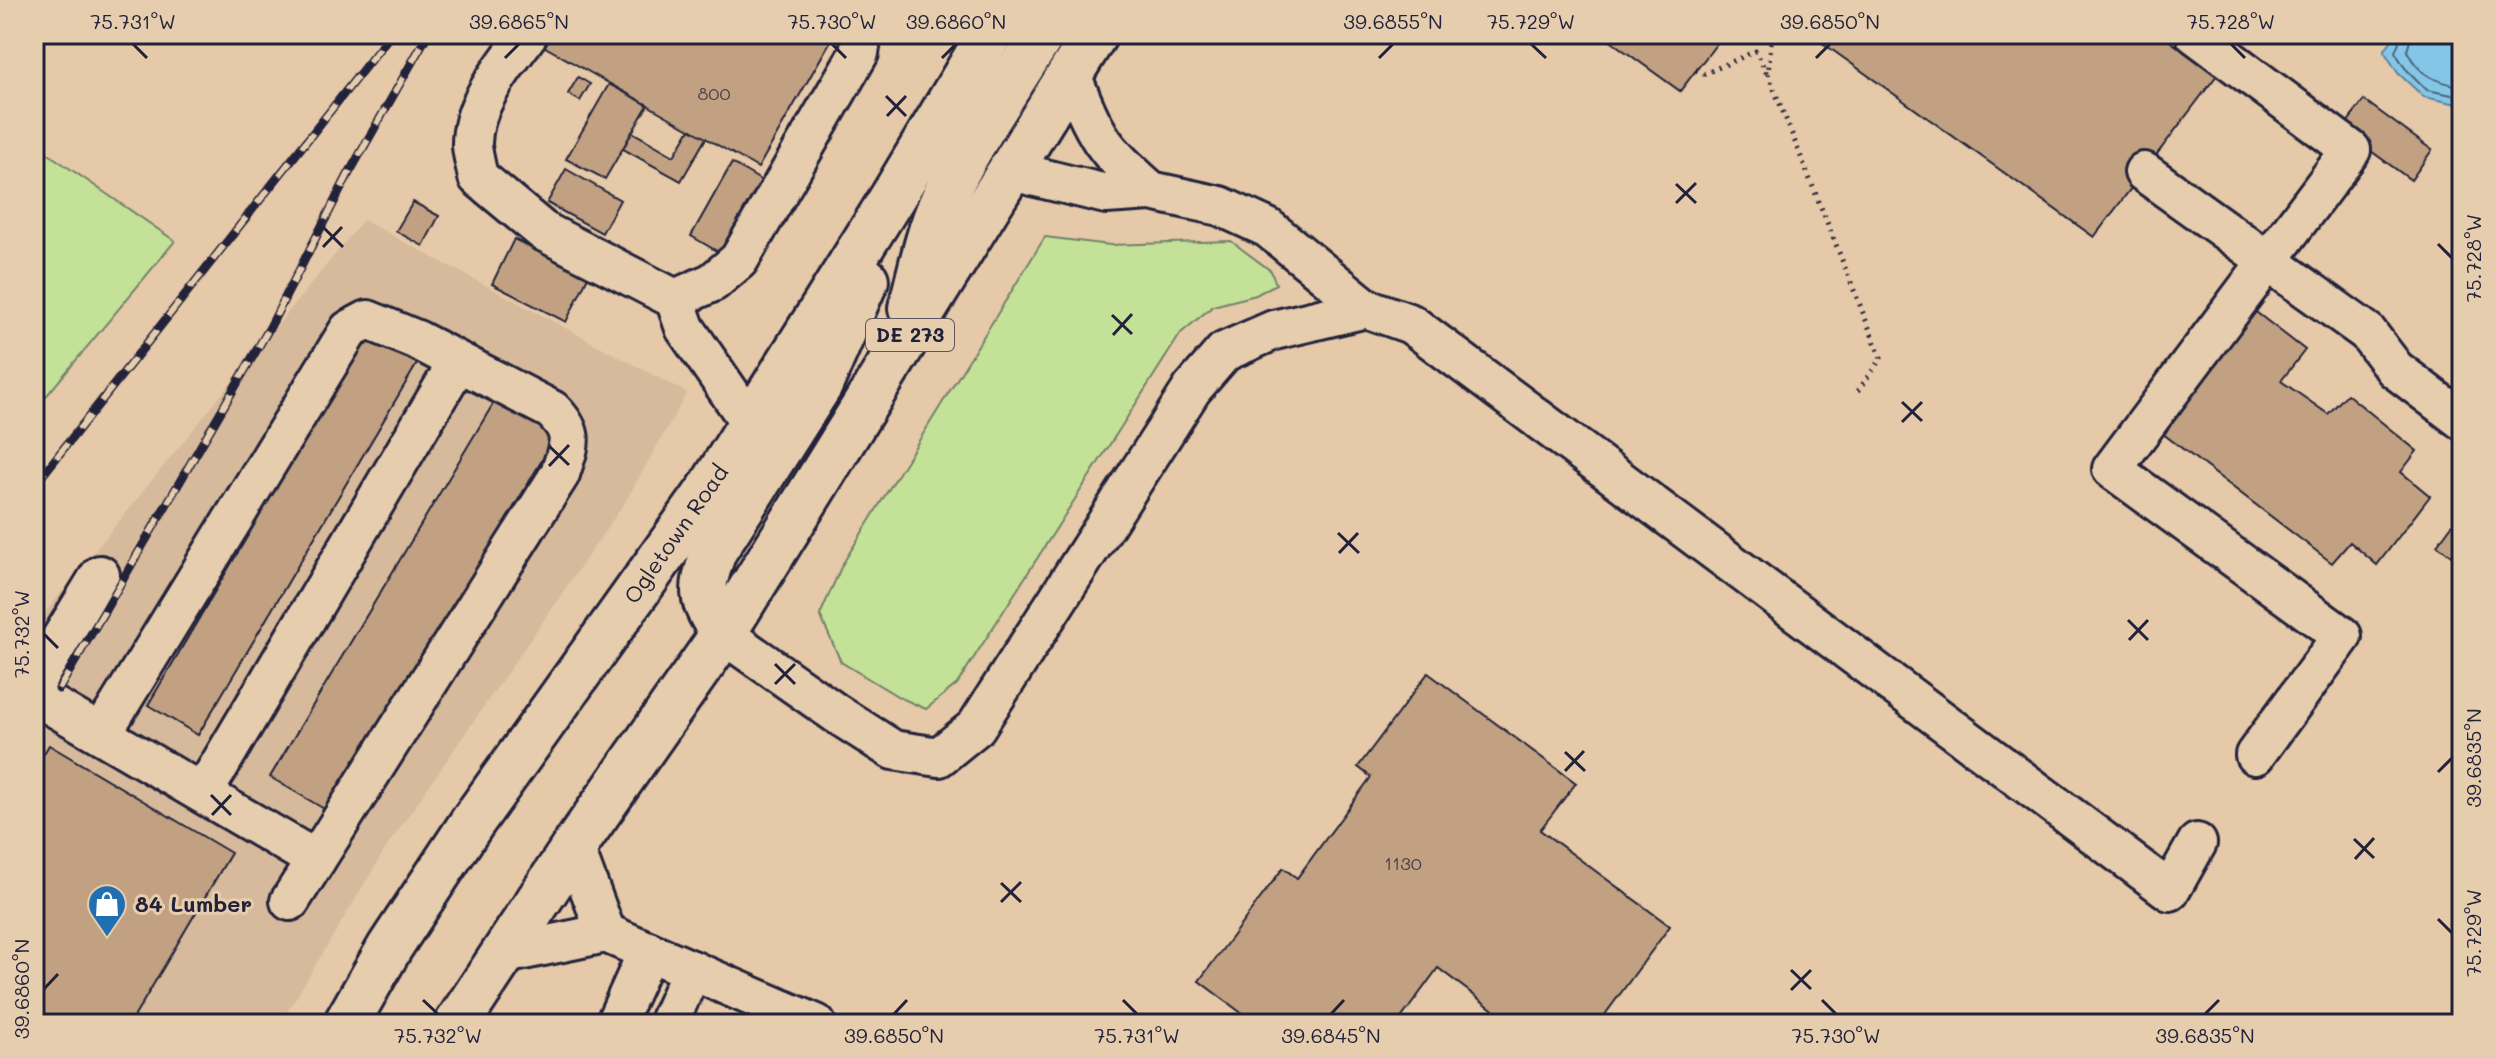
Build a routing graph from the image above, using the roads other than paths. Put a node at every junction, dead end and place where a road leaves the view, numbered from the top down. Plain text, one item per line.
1 (528, 34) edge
2 (862, 34) edge
3 (990, 34) edge
4 (1042, 34) edge
5 (1095, 34) edge
6 (2195, 34) edge
7 (1071, 74) junction
8 (1012, 171) junction
9 (2144, 172) dead end
10 (1151, 191) junction
11 (892, 198) junction
12 (2269, 260) junction
13 (675, 299) junction
14 (1366, 308) junction
15 (901, 349) junction
16 (458, 362) junction
17 (2462, 420) edge
18 (751, 424) junction
19 (100, 575) dead end
20 (723, 634) junction
21 (34, 683) edge
22 (34, 695) edge
23 (102, 733) junction
24 (2255, 755) dead end
25 (203, 793) junction
26 (2197, 843) dead end
27 (574, 847) junction
28 (316, 860) junction
29 (290, 901) dead end
30 (606, 933) junction
31 (648, 951) junction
32 (500, 955) junction
33 (692, 970) junction
34 (346, 1024) edge
35 (457, 1024) edge
36 (615, 1024) edge
37 (668, 1024) edge
38 (816, 1024) edge

1 - 13 street
2 - 13 street
3 - 11 main road, Ogletown Road
4 - 15 main road
5 - 7 main road, DE 273
6 - 12 street
7 - 8 main road, DE 273
7 - 10 street
8 - 10 street
8 - 15 main road, DE 273
9 - 12 street
10 - 14 street
11 - 18 main road, Ogletown Road
11 - 20 main road
12 - 17 street
12 - 24 street
13 - 18 street
14 - 20 street
14 - 26 street
15 - 20 main road, DE 273
16 - 23 street
16 - 25 street
16 - 28 street
18 - 34 main road, Ogletown Road
19 - 21 street
20 - 27 main road, DE 273
22 - 23 street
23 - 25 street
25 - 28 street
27 - 30 street
27 - 32 main road, DE 273
28 - 29 street
30 - 31 street
30 - 32 street
31 - 33 street
31 - 36 street
32 - 35 main road, DE 273
33 - 37 street
33 - 38 street

